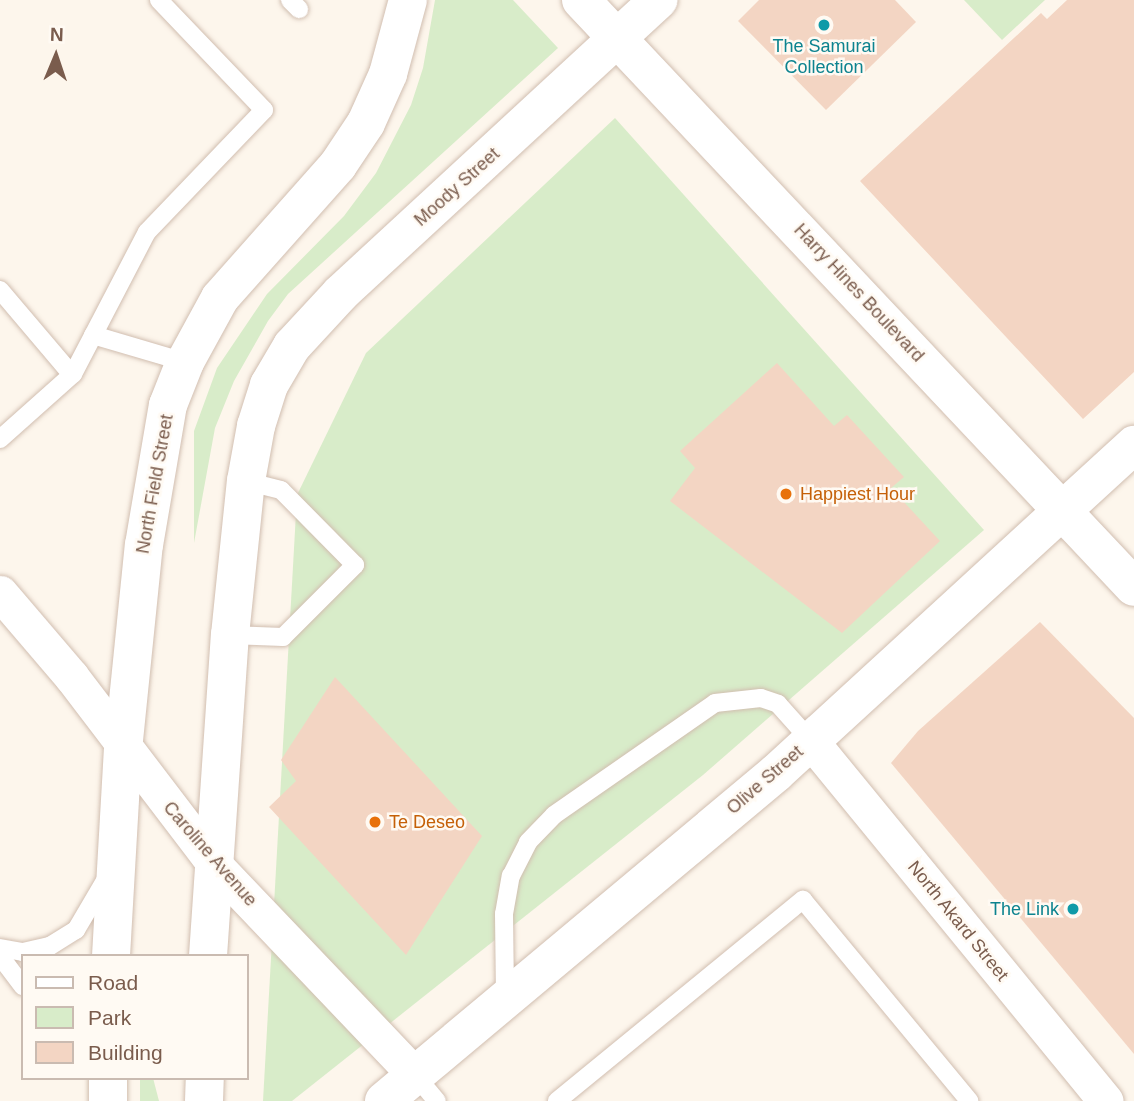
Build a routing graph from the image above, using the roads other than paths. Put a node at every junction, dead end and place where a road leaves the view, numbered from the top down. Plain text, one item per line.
1 (159, 0) edge
2 (408, 0) edge
3 (581, 0) edge
4 (658, 0) edge
5 (619, 37) junction
6 (0, 290) edge
7 (93, 335) junction
8 (186, 362) junction
9 (72, 375) junction
10 (2, 433) edge
11 (1134, 445) edge
12 (246, 481) junction
13 (1062, 511) junction
14 (1134, 587) edge
15 (0, 593) edge
16 (230, 635) junction
17 (811, 740) junction
18 (123, 750) junction
19 (117, 861) junction
20 (214, 864) junction
21 (0, 948) edge
22 (111, 954) edge
23 (208, 954) edge
24 (0, 956) edge
25 (21, 983) edge
26 (505, 1000) junction
27 (108, 1080) edge
28 (205, 1080) edge
29 (426, 1088) edge
30 (108, 1101) edge
31 (204, 1101) edge
32 (384, 1101) edge
33 (557, 1101) edge
34 (969, 1101) edge
35 (1106, 1101) edge

1 - 7 lane
2 - 8 main road, North Field Street
3 - 5 main road, Harry Hines Boulevard
4 - 5 main road, Moody Street
5 - 12 main road, Moody Street
5 - 13 main road, Harry Hines Boulevard
6 - 9 lane
7 - 8 lane
7 - 9 lane
8 - 18 main road, North Field Street
9 - 10 lane
11 - 13 main road, Olive Street
12 - 16 main road
12 - 16 lane
13 - 14 main road, Harry Hines Boulevard
13 - 17 main road, Olive Street
15 - 18 street, Caroline Avenue
16 - 20 main road
17 - 26 main road, Olive Street
17 - 26 lane
17 - 35 street, North Akard Street
18 - 19 main road, North Field Street
18 - 20 street, Caroline Avenue
19 - 21 lane
19 - 22 main road, North Field Street
20 - 23 main road
20 - 29 street, Caroline Avenue
24 - 25 lane
26 - 29 main road, Olive Street
27 - 30 main road
28 - 31 main road
29 - 32 main road, Olive Street
33 - 34 lane

